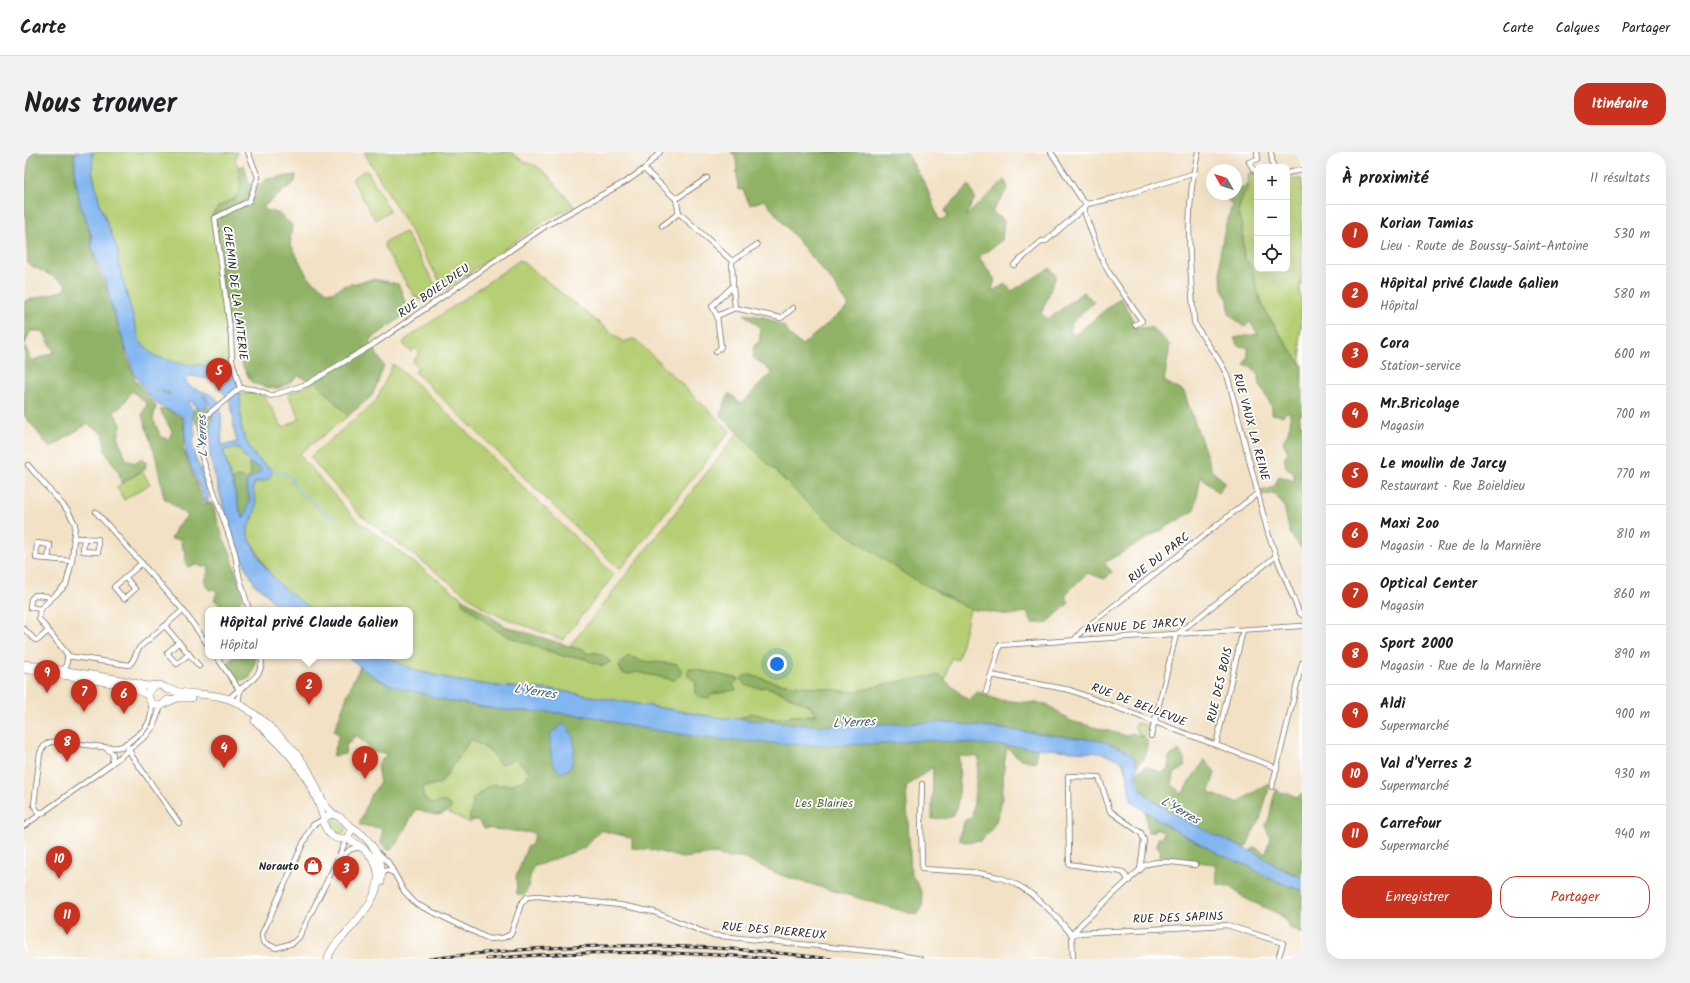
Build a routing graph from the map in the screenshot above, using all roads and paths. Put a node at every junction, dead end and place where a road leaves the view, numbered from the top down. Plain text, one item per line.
1 (248, 152) edge
2 (660, 152) edge
3 (1051, 152) edge
4 (1198, 152) edge
5 (1257, 152) edge
6 (1271, 152) edge
7 (1273, 164) edge
8 (644, 169) junction
9 (1254, 170) edge
10 (1302, 170) edge
11 (1290, 172) edge
12 (1192, 174) junction
13 (707, 178) dead end
14 (676, 199) junction
15 (1086, 206) junction
16 (679, 213) junction
17 (662, 226) dead end
18 (757, 245) dead end
19 (732, 261) junction
20 (1014, 265) dead end
21 (732, 286) junction
22 (735, 308) junction
23 (793, 308) dead end
24 (717, 316) junction
25 (1135, 325) dead end
26 (716, 352) dead end
27 (240, 388) junction
28 (28, 465) dead end
29 (1258, 493) junction
30 (96, 512) dead end
31 (73, 538) junction
32 (84, 538) dead end
33 (1276, 556) junction
34 (48, 559) dead end
35 (72, 561) junction
36 (142, 563) junction
37 (125, 577) junction
38 (50, 599) junction
39 (248, 607) edge
40 (40, 609) junction
41 (183, 610) junction
42 (1302, 615) edge
43 (165, 626) junction
44 (1302, 626) edge
45 (24, 629) edge
46 (48, 630) junction
47 (1243, 630) junction
48 (1176, 635) junction
49 (1074, 640) junction
50 (205, 641) edge
51 (179, 642) junction
52 (189, 654) junction
53 (67, 656) junction
54 (218, 659) edge
55 (262, 659) edge
56 (1302, 663) edge
57 (24, 664) edge
58 (199, 666) dead end
59 (24, 669) edge
60 (65, 670) junction
61 (991, 675) junction
62 (154, 686) junction
63 (166, 688) junction
64 (240, 691) junction
65 (986, 692) dead end
66 (150, 699) junction
67 (229, 699) junction
68 (238, 703) junction
69 (164, 704) junction
70 (1155, 722) junction
71 (1151, 736) dead end
72 (126, 743) junction
73 (1216, 745) junction
74 (104, 747) junction
75 (130, 750) junction
76 (111, 764) junction
77 (1277, 768) junction
78 (922, 784) dead end
79 (1272, 787) dead end
80 (44, 812) junction
81 (333, 814) junction
82 (324, 819) junction
83 (179, 823) dead end
84 (349, 825) junction
85 (24, 826) edge
86 (347, 838) junction
87 (361, 847) junction
88 (378, 853) junction
89 (337, 861) junction
90 (1195, 865) dead end
91 (1140, 870) junction
92 (394, 873) junction
93 (382, 876) junction
94 (1128, 881) junction
95 (362, 916) junction
96 (1072, 935) junction
97 (328, 959) edge
98 (921, 959) edge
99 (1073, 959) edge
100 (1278, 959) edge

1 - 27 street, CHEMIN DE LA LAITERIE
2 - 8 street, RUE BOIELDIEU
3 - 15 street
4 - 12 street, RUE VAUX LA REINE
5 - 9 street
6 - 7 street
8 - 14 street
8 - 27 street, RUE BOIELDIEU
10 - 11 street
12 - 15 street
12 - 29 street, RUE VAUX LA REINE
13 - 14 street
14 - 16 street
15 - 20 street
15 - 25 street
16 - 17 street
16 - 19 street
18 - 19 street
19 - 21 street
21 - 22 street
21 - 24 street
22 - 23 street
22 - 24 street
24 - 26 street
27 - 39 street
28 - 31 street
29 - 33 street, RUE VAUX LA REINE
29 - 49 street, RUE DU PARC
30 - 36 street
31 - 32 street
31 - 35 street
33 - 42 street, RUE VAUX LA REINE
33 - 48 street
34 - 35 street
35 - 38 street
36 - 37 street
36 - 41 street
37 - 37 street
38 - 40 street
38 - 40 street
40 - 46 street
41 - 43 street
41 - 50 street
43 - 51 street
43 - 53 street
44 - 47 street, AVENUE DE JARCY
45 - 46 street
46 - 53 street
47 - 48 street, AVENUE DE JARCY
47 - 73 street, RUE DES BOIS
48 - 49 street, AVENUE DE JARCY
48 - 70 street
49 - 61 street, AVENUE DE JARCY
51 - 52 street
51 - 52 street
52 - 58 street
53 - 60 street
54 - 64 street
55 - 64 street
56 - 77 street
57 - 60 main road
59 - 66 main road
60 - 62 main road
61 - 65 street
61 - 70 street, RUE DE BELLEVUE
62 - 63 main road
62 - 66 main road
63 - 67 main road
63 - 69 main road
64 - 67 street
64 - 68 street
66 - 69 main road
66 - 72 street
67 - 68 main road
68 - 81 main road
69 - 75 street
69 - 82 main road
70 - 71 street
70 - 73 street, RUE DE BELLEVUE
72 - 74 street
72 - 75 street
73 - 77 street, RUE DE BELLEVUE
74 - 76 street
74 - 80 street
75 - 76 street
75 - 83 street
76 - 80 street
77 - 79 street
78 - 96 street
80 - 85 street
81 - 82 main road
81 - 84 main road
82 - 86 main road
82 - 89 street
84 - 86 main road
84 - 88 main road
86 - 87 main road
86 - 89 street
87 - 89 street
87 - 95 main road
88 - 92 street
88 - 93 main road
90 - 91 street
91 - 94 street
91 - 94 street
92 - 93 street
92 - 98 street, RUE DES PIERREUX
93 - 95 main road
94 - 96 street
95 - 97 main road
96 - 99 street
96 - 100 street, RUE DES SAPINS

